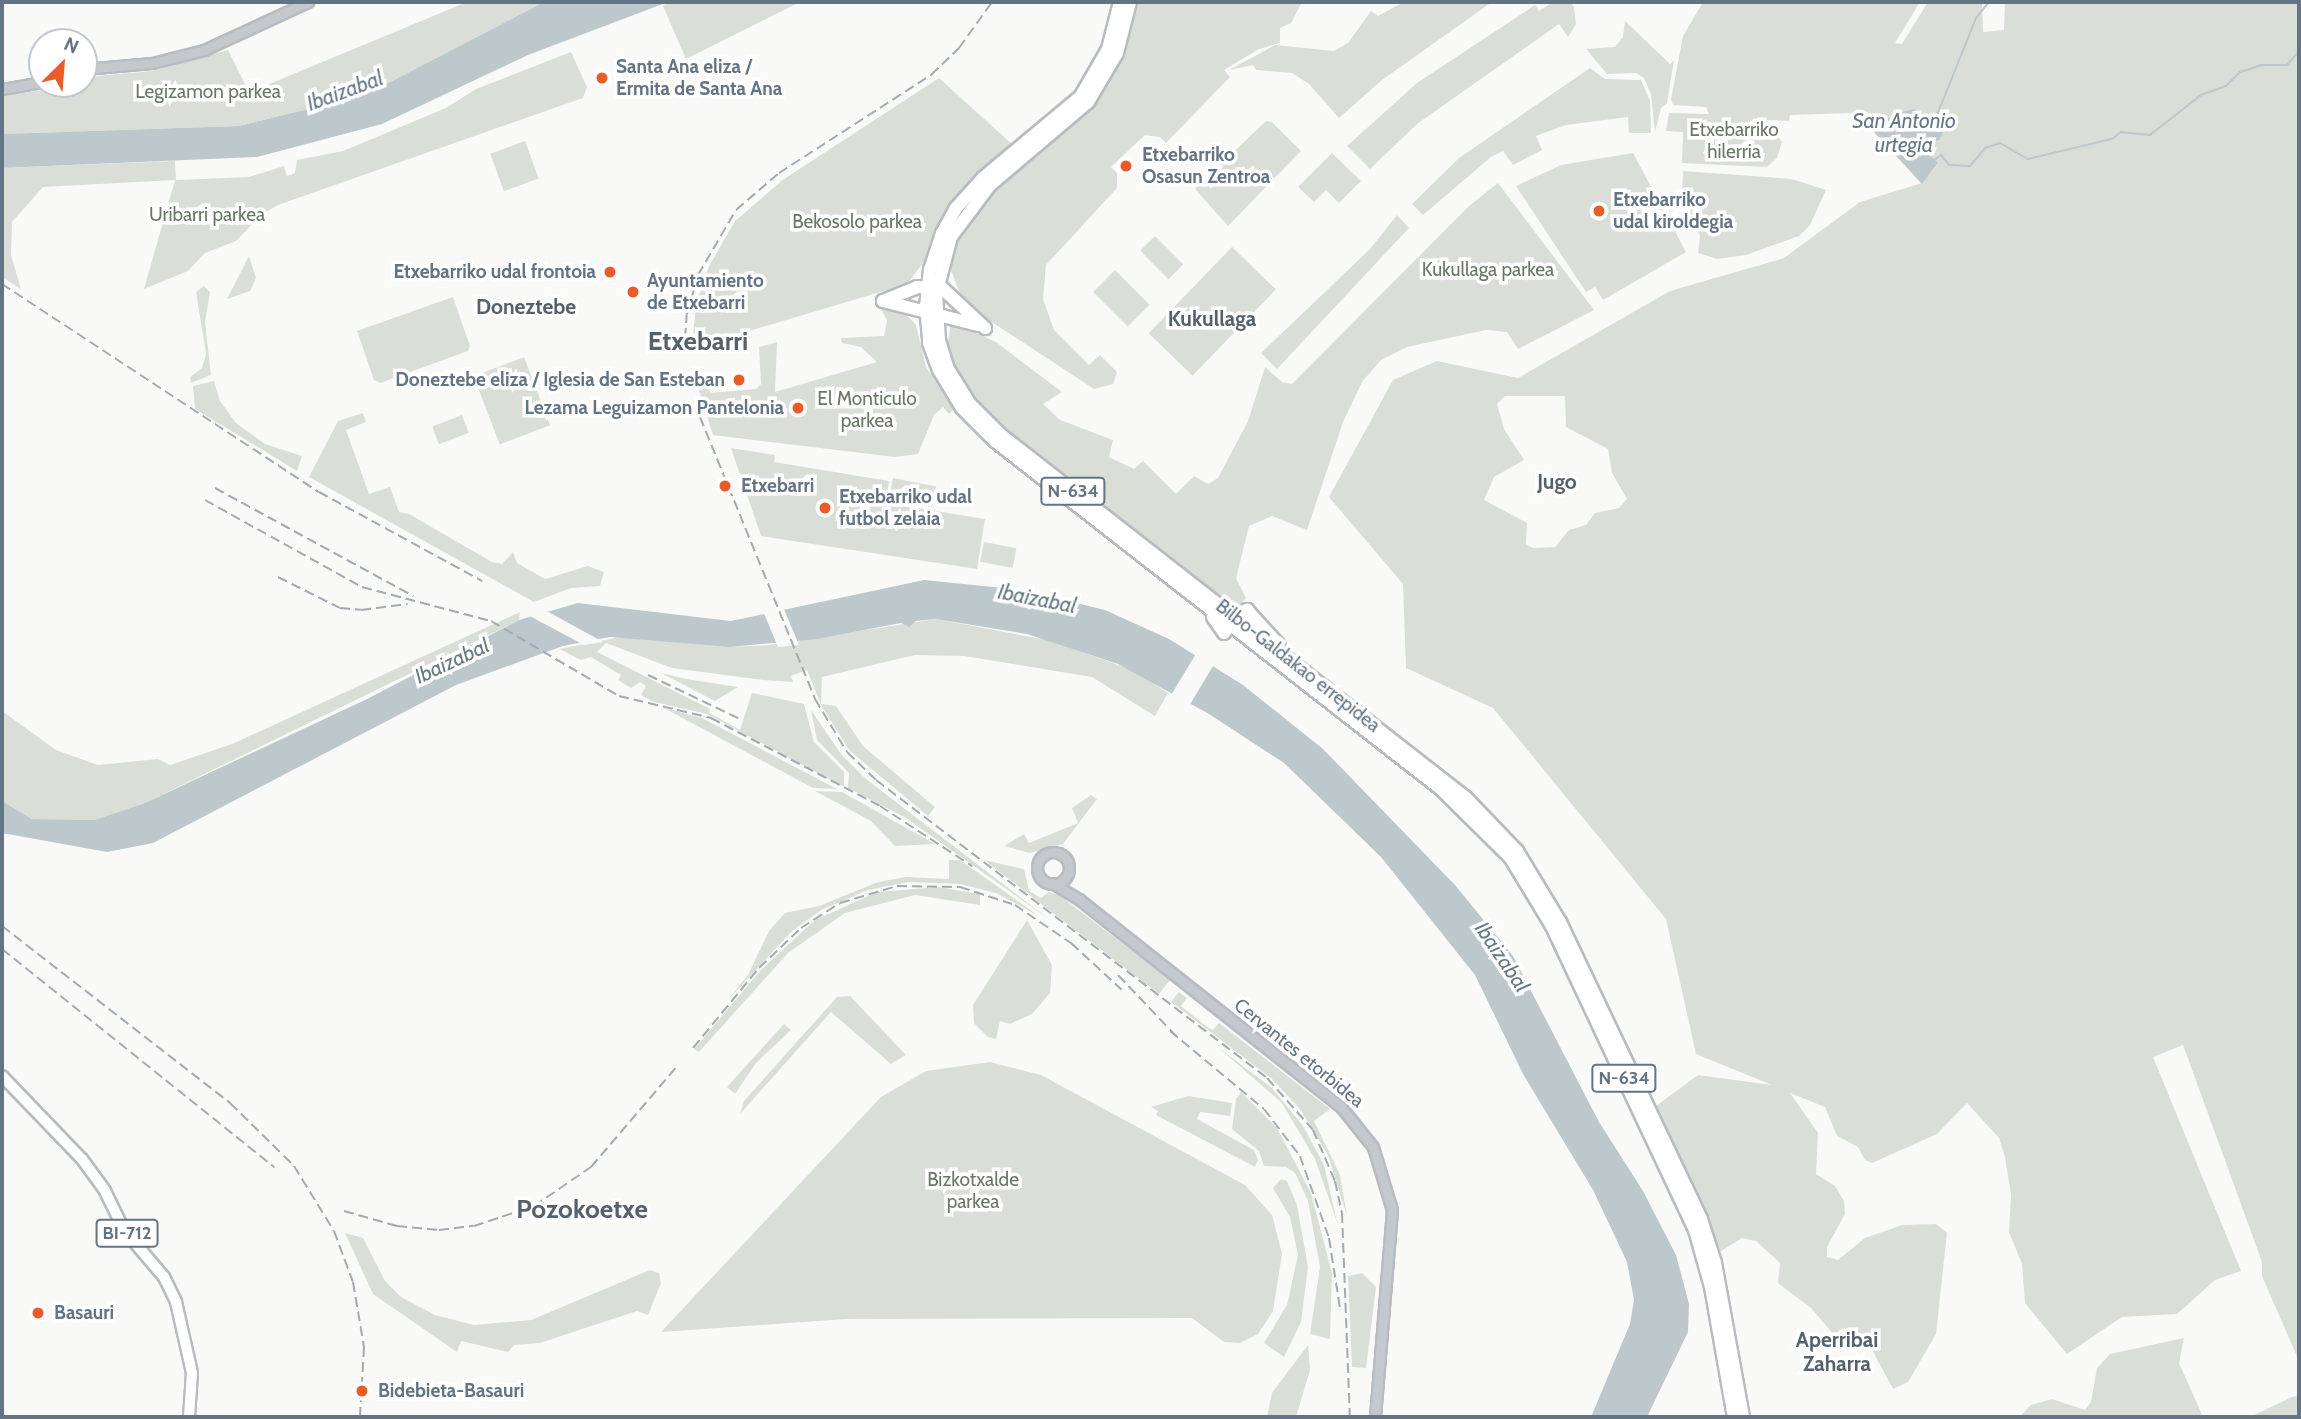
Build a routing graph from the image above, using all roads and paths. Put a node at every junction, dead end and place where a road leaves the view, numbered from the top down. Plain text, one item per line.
1 (308, 2) edge
2 (1120, 2) edge
3 (1130, 2) edge
4 (98, 68) edge
5 (28, 84) edge
6 (2, 89) edge
7 (937, 262) junction
8 (932, 287) junction
9 (911, 290) junction
10 (954, 297) junction
11 (909, 309) junction
12 (937, 315) junction
13 (927, 328) junction
14 (1230, 625) junction
15 (1066, 877) junction
16 (1052, 883) junction
17 (1080, 900) junction
18 (2, 1076) edge
19 (189, 1417) edge
20 (1375, 1417) edge
21 (1734, 1417) edge
22 (1743, 1417) edge

1 - 4 street
2 - 7 highway, Bilbo-Galdakao errepidea / N-634
3 - 7 highway, Bilbo-Galdakao errepidea / N-634
5 - 6 street
7 - 8 highway, Bilbo-Galdakao errepidea / N-634
7 - 9 highway
7 - 10 highway
8 - 9 highway
8 - 10 highway
8 - 12 highway, Bilbo-Galdakao errepidea / N-634
9 - 11 highway
9 - 11 highway
10 - 12 highway
10 - 12 highway
11 - 12 highway
11 - 13 highway
12 - 13 highway, Bilbo-Galdakao errepidea / N-634
12 - 14 highway, Bilbo-Galdakao errepidea / N-634
13 - 14 highway, Bilbo-Galdakao errepidea / N-634
14 - 21 highway, Bilbo-Galdakao errepidea / N-634
14 - 22 highway, Bilbo-Galdakao errepidea / N-634
15 - 16 street
15 - 16 street
15 - 17 street, Cervantes etorbidea
16 - 17 street, Cervantes etorbidea
17 - 20 street, Cervantes etorbidea
18 - 19 main road, BI-712

